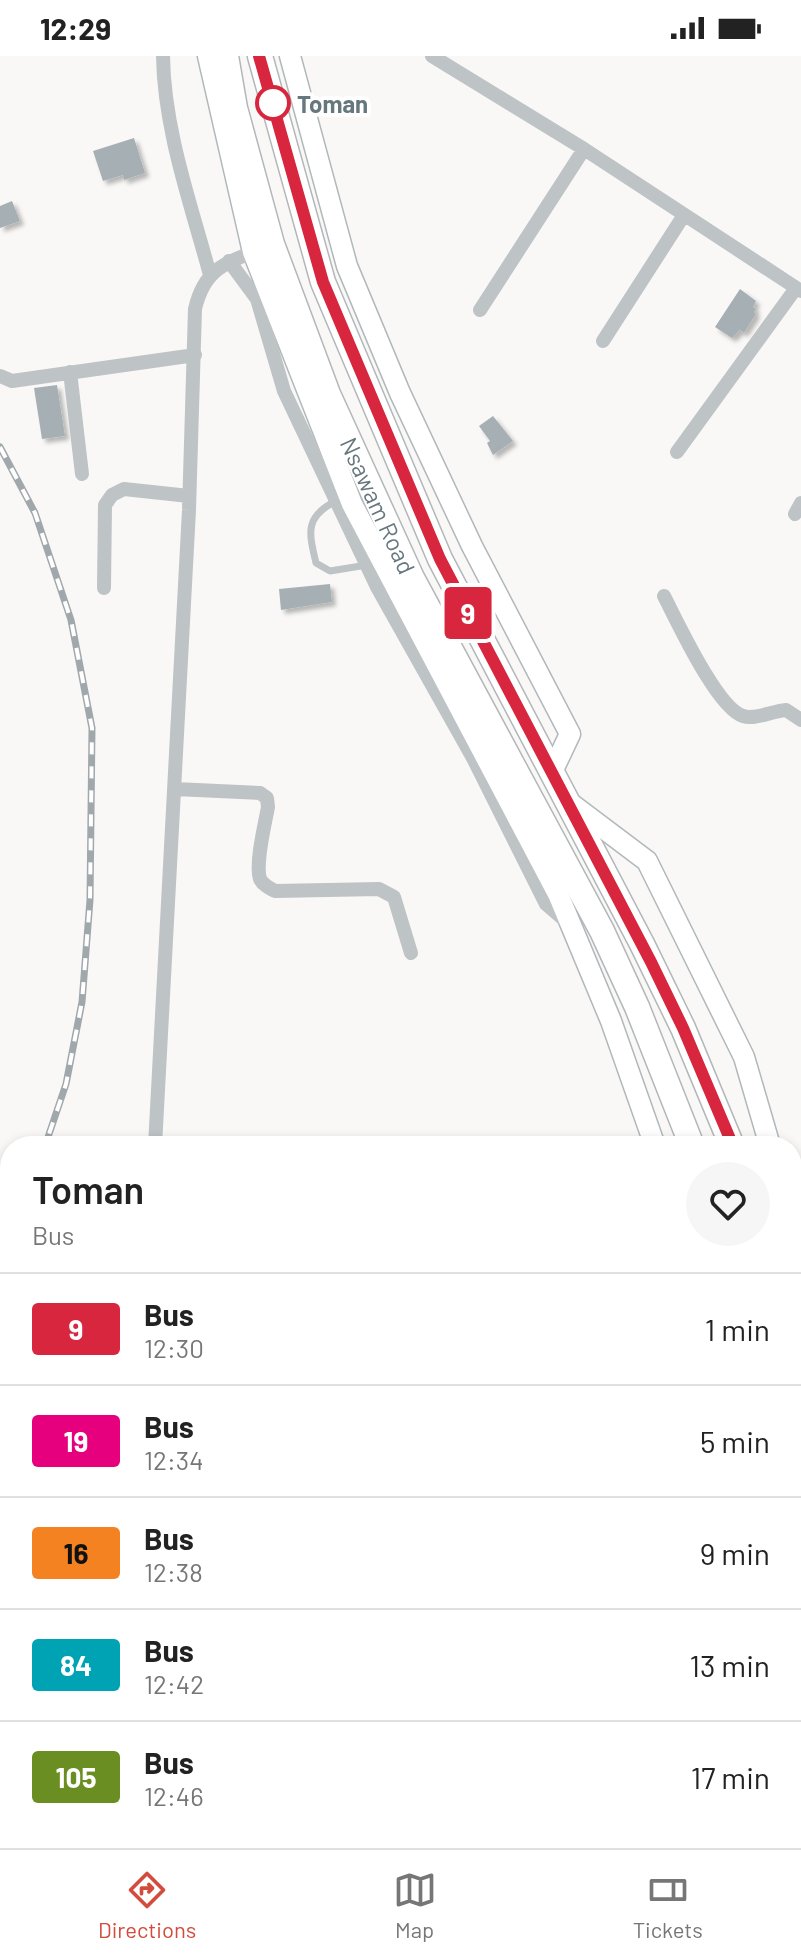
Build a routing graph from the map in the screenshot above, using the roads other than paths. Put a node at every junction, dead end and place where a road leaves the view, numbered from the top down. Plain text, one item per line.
1 (163, 56) edge
2 (208, 56) edge
3 (226, 56) edge
4 (260, 56) edge
5 (290, 56) edge
6 (432, 56) edge
7 (584, 149) junction
8 (684, 215) junction
9 (263, 248) junction
10 (229, 261) junction
11 (210, 275) junction
12 (798, 290) edge
13 (480, 310) dead end
14 (603, 341) dead end
15 (195, 355) junction
16 (70, 372) junction
17 (0, 376) edge
18 (677, 452) dead end
19 (82, 474) dead end
20 (189, 496) junction
21 (336, 501) junction
22 (367, 565) junction
23 (104, 588) dead end
24 (664, 596) dead end
25 (801, 720) edge
26 (552, 772) junction
27 (175, 789) junction
28 (568, 802) junction
29 (571, 925) junction
30 (411, 953) dead end
31 (156, 1136) edge
32 (651, 1136) edge
33 (688, 1136) edge
34 (728, 1136) edge
35 (767, 1136) edge

1 - 11 street
2 - 9 main road
3 - 9 highway, Nsawam Road
4 - 26 highway, Nsawam Road
5 - 26 main road
6 - 7 street
7 - 8 street
7 - 13 street
8 - 12 street
8 - 14 street
9 - 10 street
9 - 29 main road
9 - 33 highway, Nsawam Road
10 - 11 street
10 - 21 street
11 - 15 street
12 - 18 street
15 - 16 street
15 - 20 street
16 - 17 street
16 - 19 street
20 - 23 street
20 - 27 street
21 - 22 street
21 - 22 lane
22 - 29 street
24 - 25 street
26 - 28 highway, Nsawam Road
27 - 30 street
27 - 31 street
28 - 34 highway, Nsawam Road
28 - 35 main road
29 - 32 main road

